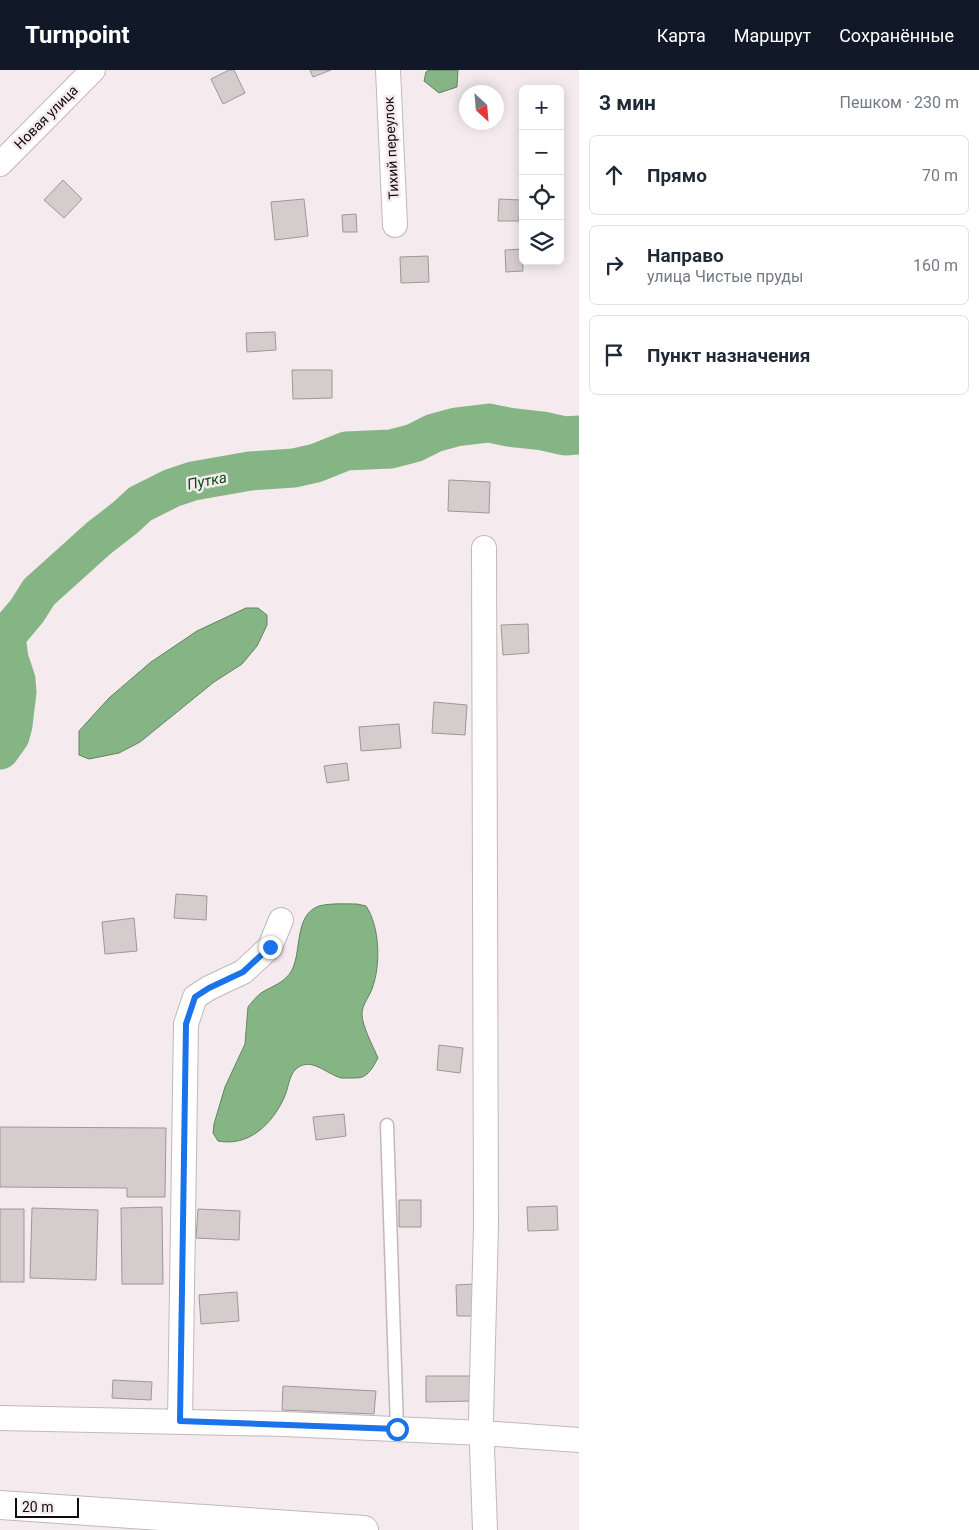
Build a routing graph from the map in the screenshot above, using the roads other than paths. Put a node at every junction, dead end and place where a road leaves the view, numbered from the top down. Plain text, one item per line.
1 (93, 70) edge
2 (388, 70) edge
3 (0, 164) edge
4 (395, 225) dead end
5 (484, 548) dead end
6 (281, 920) dead end
7 (387, 1125) dead end
8 (0, 1418) edge
9 (180, 1421) junction
10 (397, 1429) junction
11 (482, 1433) junction
12 (579, 1440) edge
13 (0, 1505) edge
14 (364, 1530) edge
15 (485, 1530) edge

1 - 3 street, Новая улица
2 - 4 street, Тихий переулок
5 - 11 street
6 - 9 street
7 - 10 lane
8 - 9 street
9 - 10 street
10 - 11 street
11 - 12 street
11 - 15 street
13 - 14 main road

